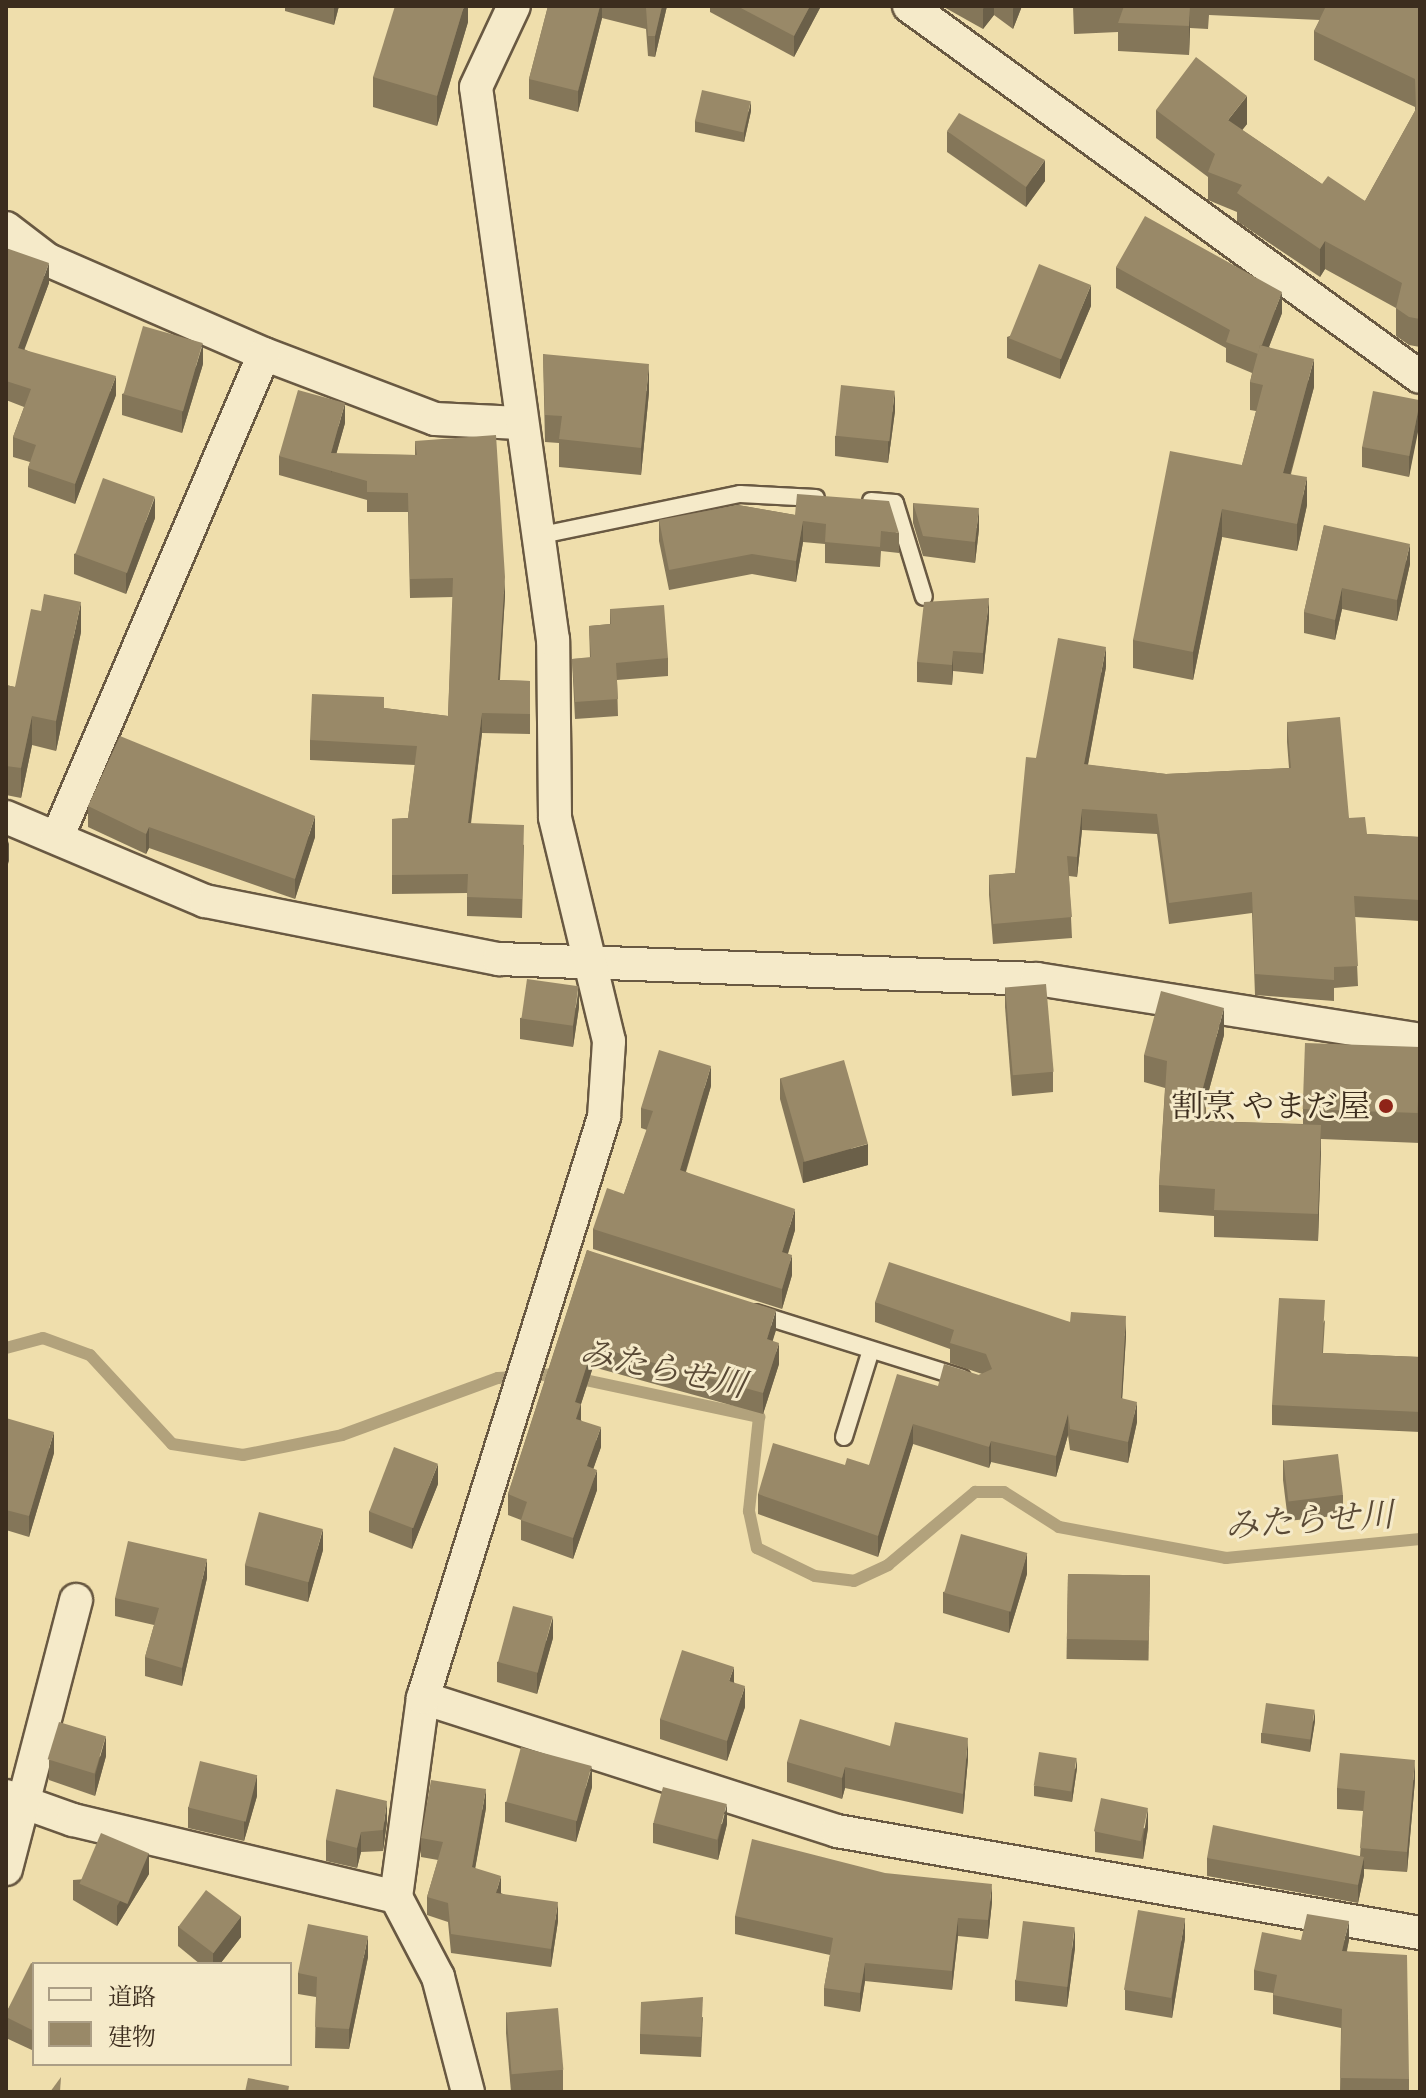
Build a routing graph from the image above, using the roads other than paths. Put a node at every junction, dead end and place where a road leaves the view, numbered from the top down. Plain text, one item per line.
1 (514, 6) edge
2 (909, 6) edge
3 (6, 228) edge
4 (264, 354) junction
5 (1420, 377) edge
6 (520, 423) junction
7 (537, 536) junction
8 (924, 597) dead end
9 (6, 817) edge
10 (57, 838) junction
11 (594, 968) junction
12 (1420, 1040) edge
13 (738, 1307) edge
14 (871, 1350) junction
15 (982, 1385) edge
16 (844, 1437) dead end
17 (76, 1600) dead end
18 (423, 1698) junction
19 (13, 1799) edge
20 (6, 1869) edge
21 (396, 1897) junction
22 (1420, 1933) edge
23 (468, 2092) edge

1 - 6 street
2 - 5 street
3 - 4 street
4 - 6 street
4 - 10 street
6 - 7 street
7 - 8 lane
7 - 11 street
9 - 10 street
10 - 11 street
11 - 12 street
11 - 18 street
13 - 14 lane
14 - 15 lane
14 - 16 lane
17 - 19 street
18 - 21 street
18 - 22 street
19 - 20 street
19 - 21 street
21 - 23 street

